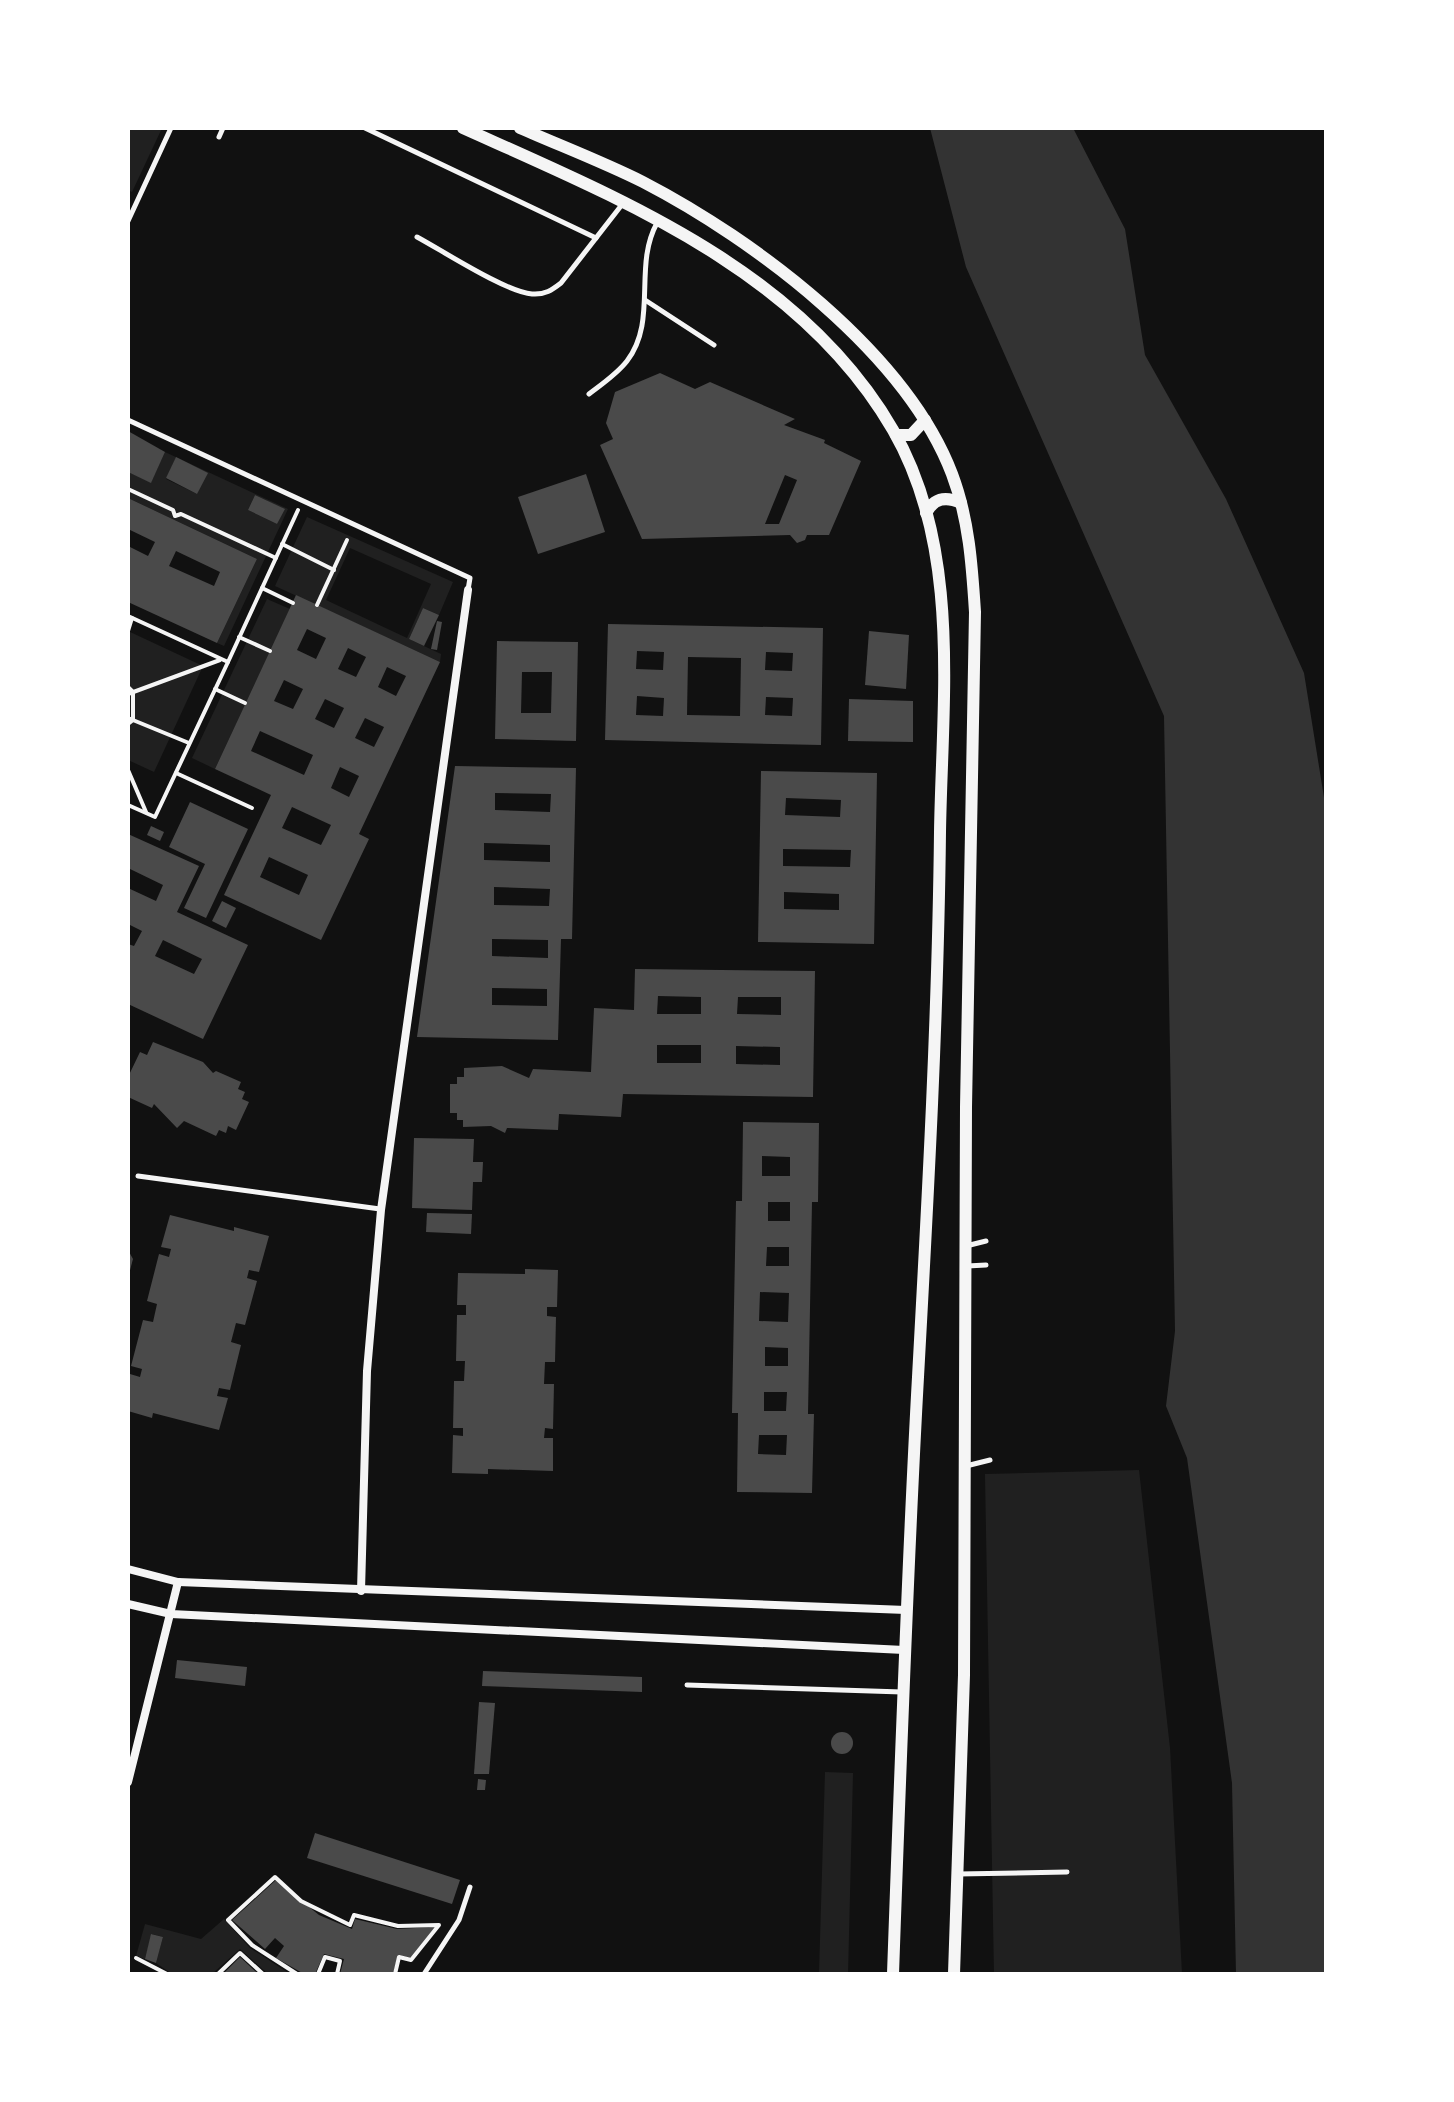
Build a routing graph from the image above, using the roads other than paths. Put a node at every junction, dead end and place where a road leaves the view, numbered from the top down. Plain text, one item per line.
1 (171, 128) edge
2 (223, 128) edge
3 (365, 128) edge
4 (463, 128) edge
5 (520, 128) edge
6 (219, 137) dead end
7 (625, 201) junction
8 (129, 218) edge
9 (660, 219) junction
10 (417, 237) dead end
11 (596, 238) junction
12 (645, 300) junction
13 (714, 345) dead end
14 (589, 394) dead end
15 (128, 420) edge
16 (925, 420) junction
17 (896, 435) junction
18 (961, 503) junction
19 (926, 513) junction
20 (468, 590) joint
21 (138, 1176) dead end
22 (381, 1210) junction
23 (986, 1241) dead end
24 (965, 1246) junction
25 (986, 1265) dead end
26 (966, 1266) junction
27 (990, 1460) dead end
28 (965, 1466) junction
29 (128, 1569) edge
30 (178, 1582) junction
31 (361, 1591) junction
32 (128, 1604) edge
33 (906, 1610) junction
34 (171, 1614) junction
35 (904, 1650) junction
36 (687, 1685) dead end
37 (903, 1692) junction
38 (128, 1782) edge
39 (1067, 1872) dead end
40 (957, 1874) junction
41 (470, 1887) dead end
42 (424, 1974) edge
43 (893, 1974) edge
44 (954, 1974) edge

1 - 8 lane
2 - 6 lane
3 - 11 lane
4 - 7 street
5 - 16 street
7 - 9 street
7 - 11 lane
9 - 12 lane
9 - 17 street
10 - 11 lane
12 - 13 lane
12 - 14 lane
15 - 20 lane
16 - 17 street
16 - 18 street
17 - 19 street
18 - 19 street
18 - 24 street
19 - 33 street
20 - 22 street
21 - 22 lane
22 - 31 street
23 - 24 lane
24 - 26 street
25 - 26 lane
26 - 28 street
27 - 28 lane
28 - 40 street
29 - 30 street
30 - 31 street
30 - 34 street
31 - 33 street
32 - 34 street
33 - 35 street
34 - 35 street
34 - 38 street
35 - 37 street
36 - 37 lane
37 - 43 street
39 - 40 lane
40 - 44 street
41 - 42 lane

